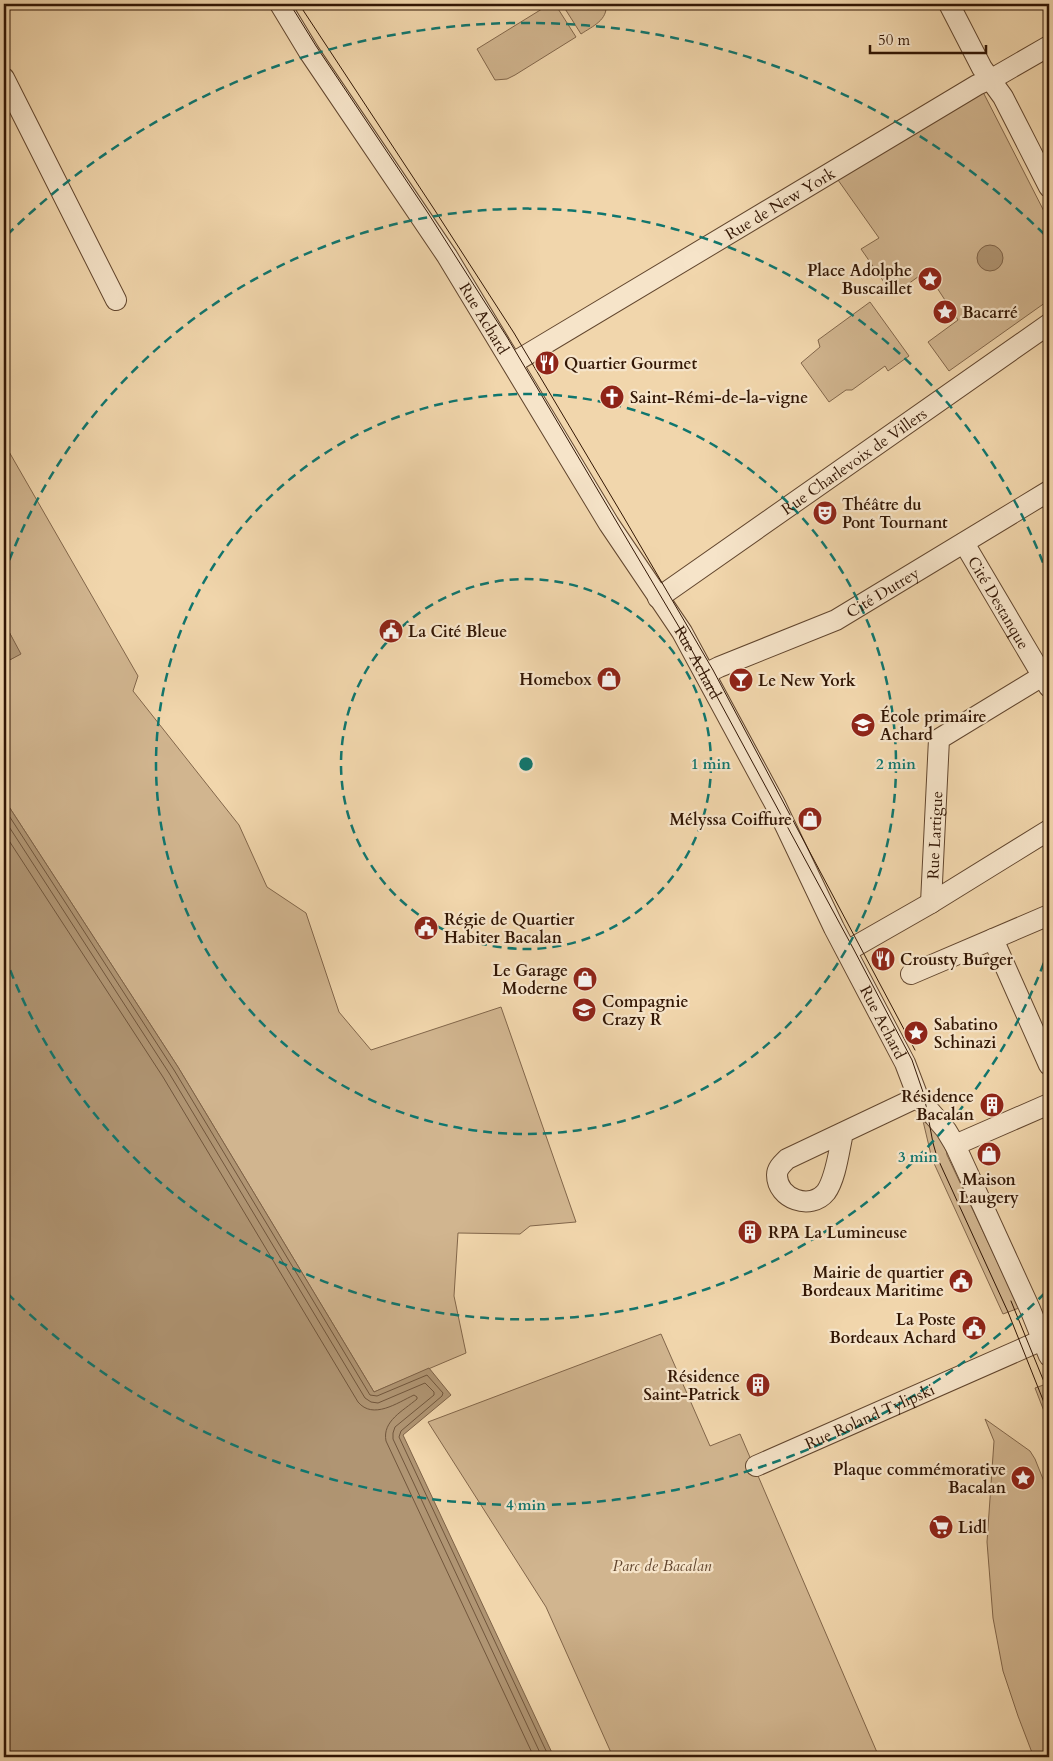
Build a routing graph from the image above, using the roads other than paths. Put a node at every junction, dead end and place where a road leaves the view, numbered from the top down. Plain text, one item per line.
1 (280, 4) edge
2 (949, 4) edge
3 (1049, 46) edge
4 (4, 78) edge
5 (989, 78) junction
6 (1049, 187) edge
7 (116, 300) dead end
8 (1049, 324) edge
9 (513, 363) junction
10 (1049, 490) edge
11 (964, 543) junction
12 (658, 598) junction
13 (705, 674) junction
14 (1047, 678) edge
15 (1049, 830) edge
16 (931, 903) junction
17 (1049, 915) edge
18 (993, 939) junction
19 (846, 951) junction
20 (911, 974) dead end
21 (1049, 1065) edge
22 (918, 1097) junction
23 (1049, 1104) edge
24 (843, 1133) dead end
25 (955, 1145) junction
26 (1047, 1344) edge
27 (756, 1466) dead end

1 - 9 street, Rue Achard
2 - 5 street
3 - 5 street, Rue de New York
4 - 7 street
5 - 6 street
5 - 9 street, Rue de New York
8 - 12 street, Rue Charlevoix de Villers
9 - 12 street, Rue Achard
10 - 11 street, Cité Dutrey
11 - 13 street, Cité Dutrey
11 - 14 street, Cité Destanque
12 - 13 street, Rue Achard
13 - 19 street, Rue Achard
14 - 16 street, Rue Lartigue
15 - 16 street
16 - 19 street
17 - 18 street
18 - 20 street
18 - 21 street
19 - 22 street, Rue Achard
22 - 24 street
22 - 25 street, Rue Achard
23 - 25 street
25 - 26 street, Rue Achard
26 - 27 street, Rue Roland Tylipski

